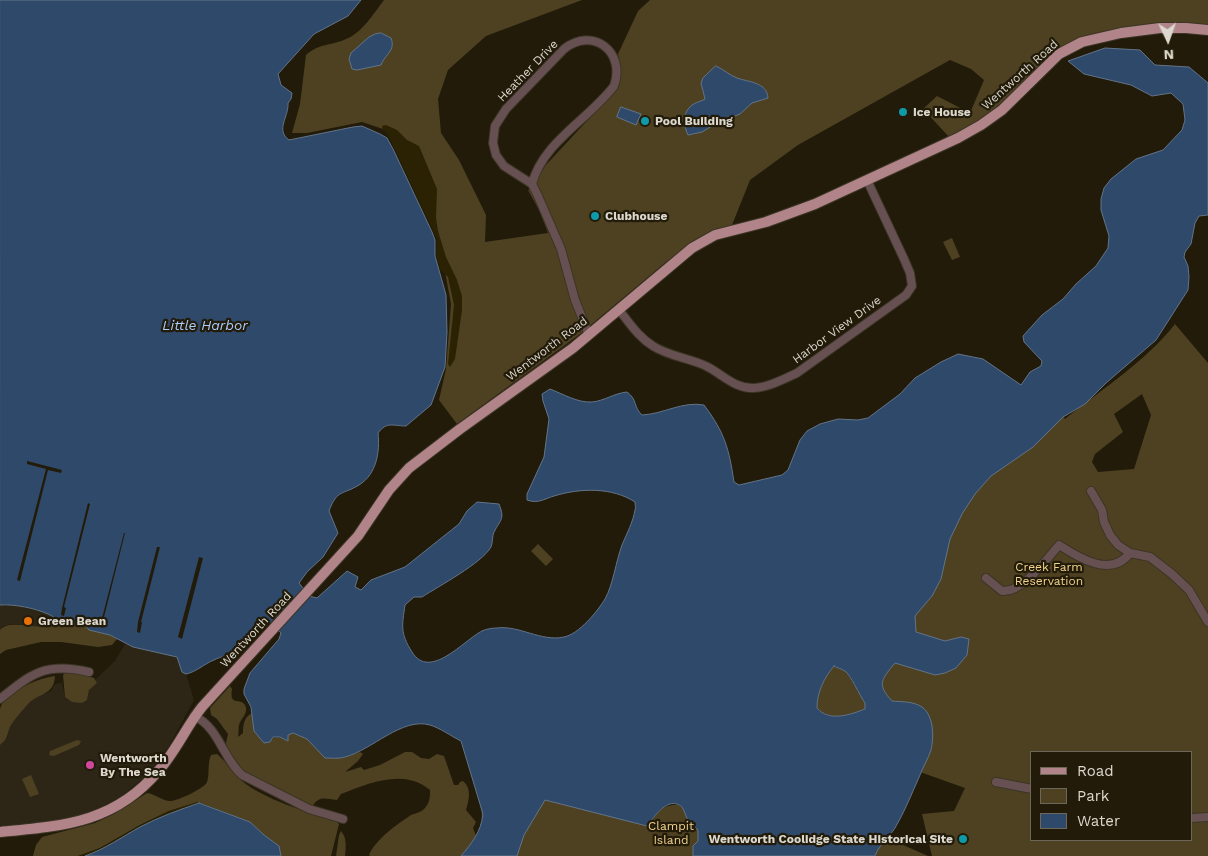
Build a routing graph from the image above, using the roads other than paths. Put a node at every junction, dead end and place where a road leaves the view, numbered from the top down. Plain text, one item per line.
1 (1208, 30) edge
2 (867, 180) junction
3 (532, 184) junction
4 (619, 310) junction
5 (589, 335) junction
6 (1092, 491) dead end
7 (1130, 553) junction
8 (986, 578) dead end
9 (1208, 622) edge
10 (89, 672) dead end
11 (0, 699) edge
12 (194, 716) junction
13 (996, 782) dead end
14 (1030, 789) edge
15 (1208, 817) edge
16 (1193, 818) edge
17 (343, 819) dead end
18 (0, 832) edge

1 - 2 main road, Wentworth Road
2 - 4 main road, Wentworth Road
2 - 4 street, Harbor View Drive
3 - 3 street, Heather Drive
3 - 5 street
4 - 5 main road, Wentworth Road
5 - 12 main road, Wentworth Road
6 - 7 street
7 - 8 street
7 - 9 street
10 - 11 street
12 - 17 street
12 - 18 main road, Wentworth Road
13 - 14 street
15 - 16 street

